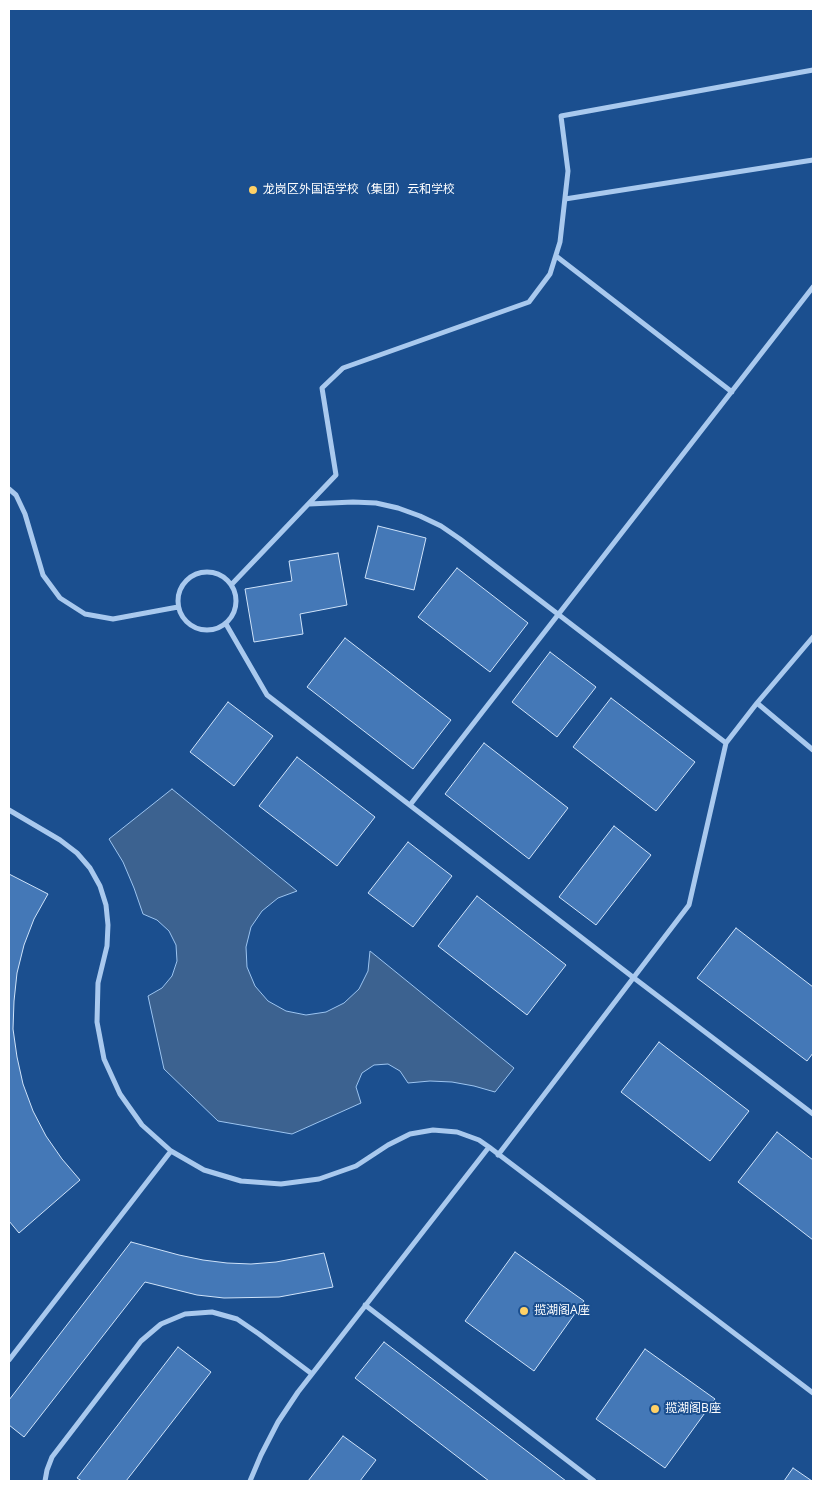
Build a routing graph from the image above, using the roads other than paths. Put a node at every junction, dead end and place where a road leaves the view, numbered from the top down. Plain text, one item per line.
1 (813, 70) edge
2 (813, 160) edge
3 (565, 199) junction
4 (556, 256) junction
5 (813, 287) edge
6 (732, 392) junction
7 (9, 489) edge
8 (308, 504) junction
9 (232, 584) junction
10 (178, 607) junction
11 (559, 614) junction
12 (226, 624) junction
13 (813, 637) edge
14 (757, 703) junction
15 (726, 743) junction
16 (813, 750) edge
17 (410, 805) junction
18 (9, 810) edge
19 (634, 978) junction
20 (813, 1114) edge
21 (488, 1147) junction
22 (171, 1151) junction
23 (498, 1155) junction
24 (365, 1305) junction
25 (9, 1360) edge
26 (312, 1374) junction
27 (813, 1393) edge
28 (44, 1481) edge
29 (250, 1481) edge
30 (594, 1481) edge

1 - 3 street
2 - 3 street
3 - 4 street
4 - 6 street
4 - 8 street
5 - 6 street
6 - 11 street
7 - 10 street
8 - 9 street
8 - 11 street
9 - 10 street
9 - 12 street
10 - 12 street
11 - 15 street
11 - 17 street
12 - 17 street
13 - 14 street
14 - 15 street
14 - 16 street
15 - 19 street
17 - 19 street
18 - 22 street
19 - 20 street
19 - 23 street
21 - 22 street
21 - 23 street
21 - 24 street
22 - 25 street
23 - 27 street
24 - 26 street
24 - 30 street
26 - 28 street
26 - 29 street

